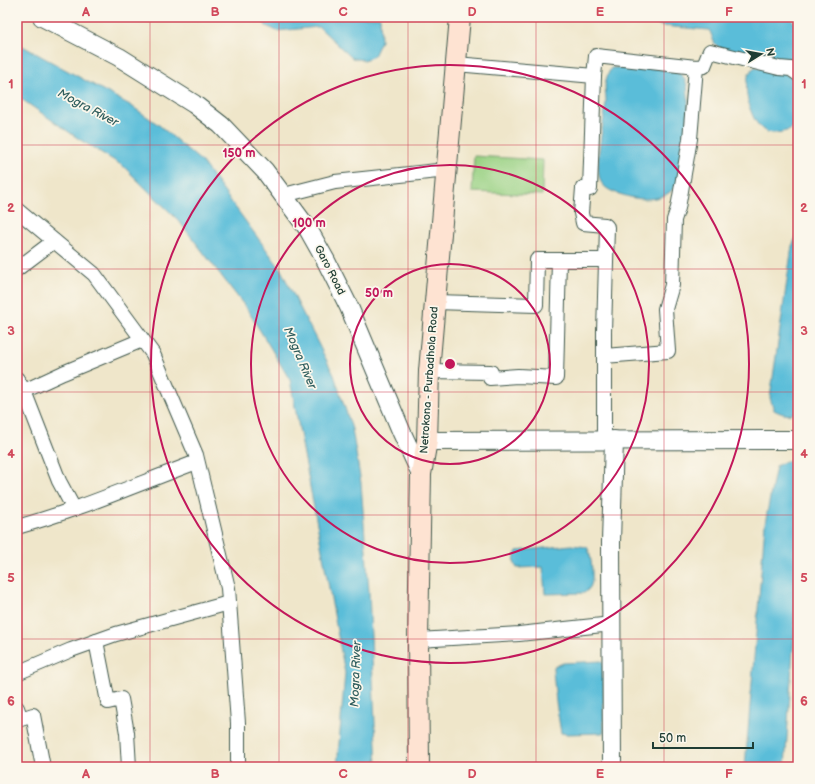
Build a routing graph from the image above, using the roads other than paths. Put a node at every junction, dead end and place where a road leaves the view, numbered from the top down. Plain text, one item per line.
1 (42, 17) edge
2 (460, 17) edge
3 (456, 64) junction
4 (696, 67) junction
5 (798, 74) edge
6 (594, 76) junction
7 (447, 170) junction
8 (284, 195) junction
9 (17, 210) edge
10 (54, 241) junction
11 (559, 260) junction
12 (605, 260) junction
13 (17, 269) edge
14 (435, 302) junction
15 (142, 340) junction
16 (604, 356) junction
17 (429, 371) junction
18 (20, 385) edge
19 (609, 440) junction
20 (798, 440) edge
21 (427, 441) junction
22 (197, 462) junction
23 (421, 474) junction
24 (74, 509) junction
25 (17, 527) edge
26 (229, 603) junction
27 (612, 624) junction
28 (418, 640) junction
29 (96, 641) junction
30 (17, 673) edge
31 (17, 708) edge
32 (44, 767) edge
33 (129, 767) edge
34 (238, 767) edge
35 (419, 767) edge
36 (612, 767) edge

1 - 8 street, Garo Road
2 - 3 main road, Netrokona - Purbadhola Road
3 - 6 street
3 - 7 main road, Netrokona - Purbadhola Road
4 - 5 street
4 - 6 street
4 - 16 street
6 - 12 street
7 - 8 street
7 - 14 main road, Netrokona - Purbadhola Road
8 - 23 street, Garo Road
9 - 10 street
10 - 13 street
10 - 15 street
11 - 12 street
11 - 14 street
11 - 17 street
12 - 16 street
14 - 17 main road, Netrokona - Purbadhola Road
15 - 18 street
15 - 22 street
16 - 19 street
17 - 21 main road, Netrokona - Purbadhola Road
18 - 24 street
19 - 20 street
19 - 21 street
19 - 27 street
21 - 23 main road, Netrokona - Purbadhola Road
22 - 24 street
22 - 26 street
23 - 28 main road, Netrokona - Purbadhola Road
24 - 25 street
26 - 29 street
26 - 34 street
27 - 28 street
27 - 36 street
28 - 35 main road, Netrokona - Purbadhola Road
29 - 30 street
29 - 33 street
31 - 32 street

